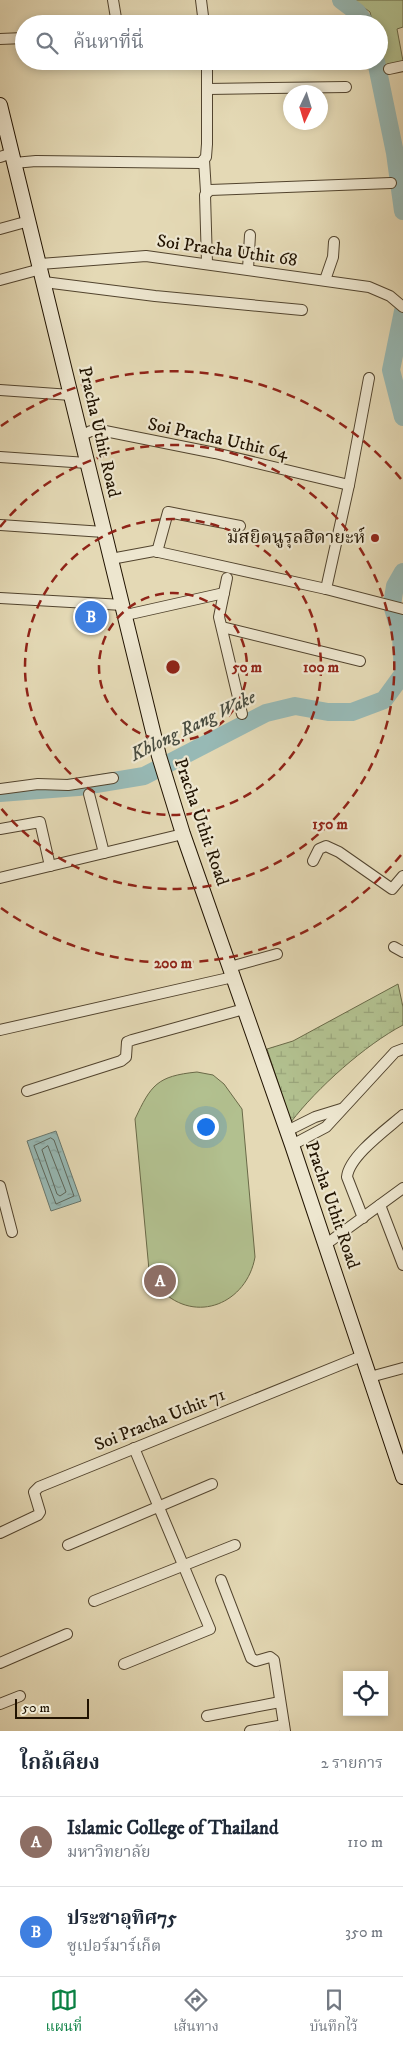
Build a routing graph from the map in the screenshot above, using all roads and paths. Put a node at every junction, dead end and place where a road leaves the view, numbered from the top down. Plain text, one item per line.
1 (113, 0) edge
2 (201, 0) edge
3 (116, 15) edge
4 (203, 15) edge
5 (15, 38) edge
6 (0, 39) edge
7 (403, 66) edge
8 (389, 69) dead end
9 (207, 70) edge
10 (346, 87) dead end
11 (208, 89) junction
12 (0, 105) edge
13 (9, 158) edge
14 (204, 160) junction
15 (391, 183) dead end
16 (206, 192) junction
17 (29, 222) junction
18 (0, 229) edge
19 (250, 235) dead end
20 (334, 242) dead end
21 (208, 263) junction
22 (248, 269) junction
23 (42, 272) junction
24 (0, 280) edge
25 (325, 280) junction
26 (399, 304) edge
27 (302, 310) dead end
28 (369, 378) dead end
29 (0, 390) edge
30 (71, 395) junction
31 (80, 436) junction
32 (0, 457) edge
33 (87, 463) junction
34 (349, 485) junction
35 (0, 525) edge
36 (240, 526) dead end
37 (104, 532) junction
38 (157, 552) junction
39 (111, 559) junction
40 (227, 578) dead end
41 (326, 589) junction
42 (224, 593) junction
43 (0, 598) edge
44 (402, 608) edge
45 (124, 610) junction
46 (222, 627) junction
47 (360, 661) dead end
48 (242, 714) dead end
49 (114, 778) dead end
50 (0, 789) edge
51 (89, 794) dead end
52 (0, 830) edge
53 (183, 834) junction
54 (104, 853) junction
55 (313, 860) dead end
56 (50, 866) junction
57 (403, 876) edge
58 (0, 878) edge
59 (277, 954) dead end
60 (232, 972) junction
61 (244, 1009) junction
62 (0, 1030) edge
63 (403, 1049) edge
64 (27, 1091) dead end
65 (341, 1109) junction
66 (403, 1115) edge
67 (287, 1131) junction
68 (292, 1145) junction
69 (0, 1186) edge
70 (403, 1188) edge
71 (2, 1205) edge
72 (380, 1205) junction
73 (363, 1218) junction
74 (12, 1232) dead end
75 (399, 1243) edge
76 (325, 1245) junction
77 (403, 1265) edge
78 (362, 1356) junction
79 (403, 1368) edge
80 (370, 1378) junction
81 (134, 1448) junction
82 (403, 1477) edge
83 (212, 1484) dead end
84 (159, 1507) junction
85 (0, 1533) edge
86 (68, 1545) dead end
87 (235, 1545) dead end
88 (184, 1566) junction
89 (221, 1580) dead end
90 (94, 1601) dead end
91 (67, 1634) dead end
92 (0, 1663) edge
93 (124, 1664) dead end
94 (20, 1696) dead end
95 (280, 1702) junction
96 (0, 1704) edge
97 (207, 1716) dead end
98 (284, 1728) edge
99 (250, 1731) edge

1 - 3 street
2 - 4 street
5 - 6 street
7 - 8 street
9 - 11 street
10 - 11 street
11 - 14 street
12 - 13 main road, Pracha Uthit Road
13 - 14 street
13 - 17 main road, Pracha Uthit Road
14 - 16 street
15 - 16 street
16 - 21 street
17 - 18 street
17 - 23 main road, Pracha Uthit Road
19 - 22 street
20 - 25 street
21 - 22 street, Soi Pracha Uthit 68
21 - 23 street, Soi Pracha Uthit 68
22 - 25 street, Soi Pracha Uthit 68
23 - 24 street
23 - 27 street
23 - 30 main road, Pracha Uthit Road
25 - 26 street, Soi Pracha Uthit 68
28 - 34 street
29 - 30 street
30 - 31 main road, Pracha Uthit Road
31 - 33 main road, Pracha Uthit Road
31 - 34 street, Soi Pracha Uthit 64
32 - 33 street
33 - 37 main road, Pracha Uthit Road
34 - 41 street
35 - 37 street
36 - 38 street
37 - 39 main road, Pracha Uthit Road
38 - 39 street
38 - 41 street
39 - 45 main road, Pracha Uthit Road
40 - 42 street
41 - 44 street
42 - 45 street
42 - 46 street
43 - 45 street
45 - 53 main road, Pracha Uthit Road
46 - 47 street
46 - 48 street
49 - 50 street
51 - 54 street
52 - 56 street
53 - 54 street
53 - 60 main road, Pracha Uthit Road
54 - 56 street
55 - 57 street
56 - 58 street
59 - 60 street
60 - 61 main road, Pracha Uthit Road
60 - 62 street
61 - 64 street
61 - 67 main road, Pracha Uthit Road
63 - 65 street
65 - 67 street
65 - 68 street
66 - 73 street
67 - 68 main road, Pracha Uthit Road
68 - 76 main road, Pracha Uthit Road
69 - 71 street
70 - 72 street
71 - 74 street
72 - 73 street
72 - 75 street
73 - 76 street
75 - 77 street
76 - 78 main road, Pracha Uthit Road
78 - 80 main road, Pracha Uthit Road
78 - 81 street, Soi Pracha Uthit 71
79 - 80 street
80 - 82 main road, Pracha Uthit Road
81 - 84 street
81 - 85 street, Soi Pracha Uthit 71
83 - 84 street
84 - 86 street
84 - 88 street
87 - 88 street
88 - 90 street
88 - 93 street
89 - 95 street
91 - 92 street
94 - 96 street
95 - 97 street
95 - 98 street
98 - 99 street

